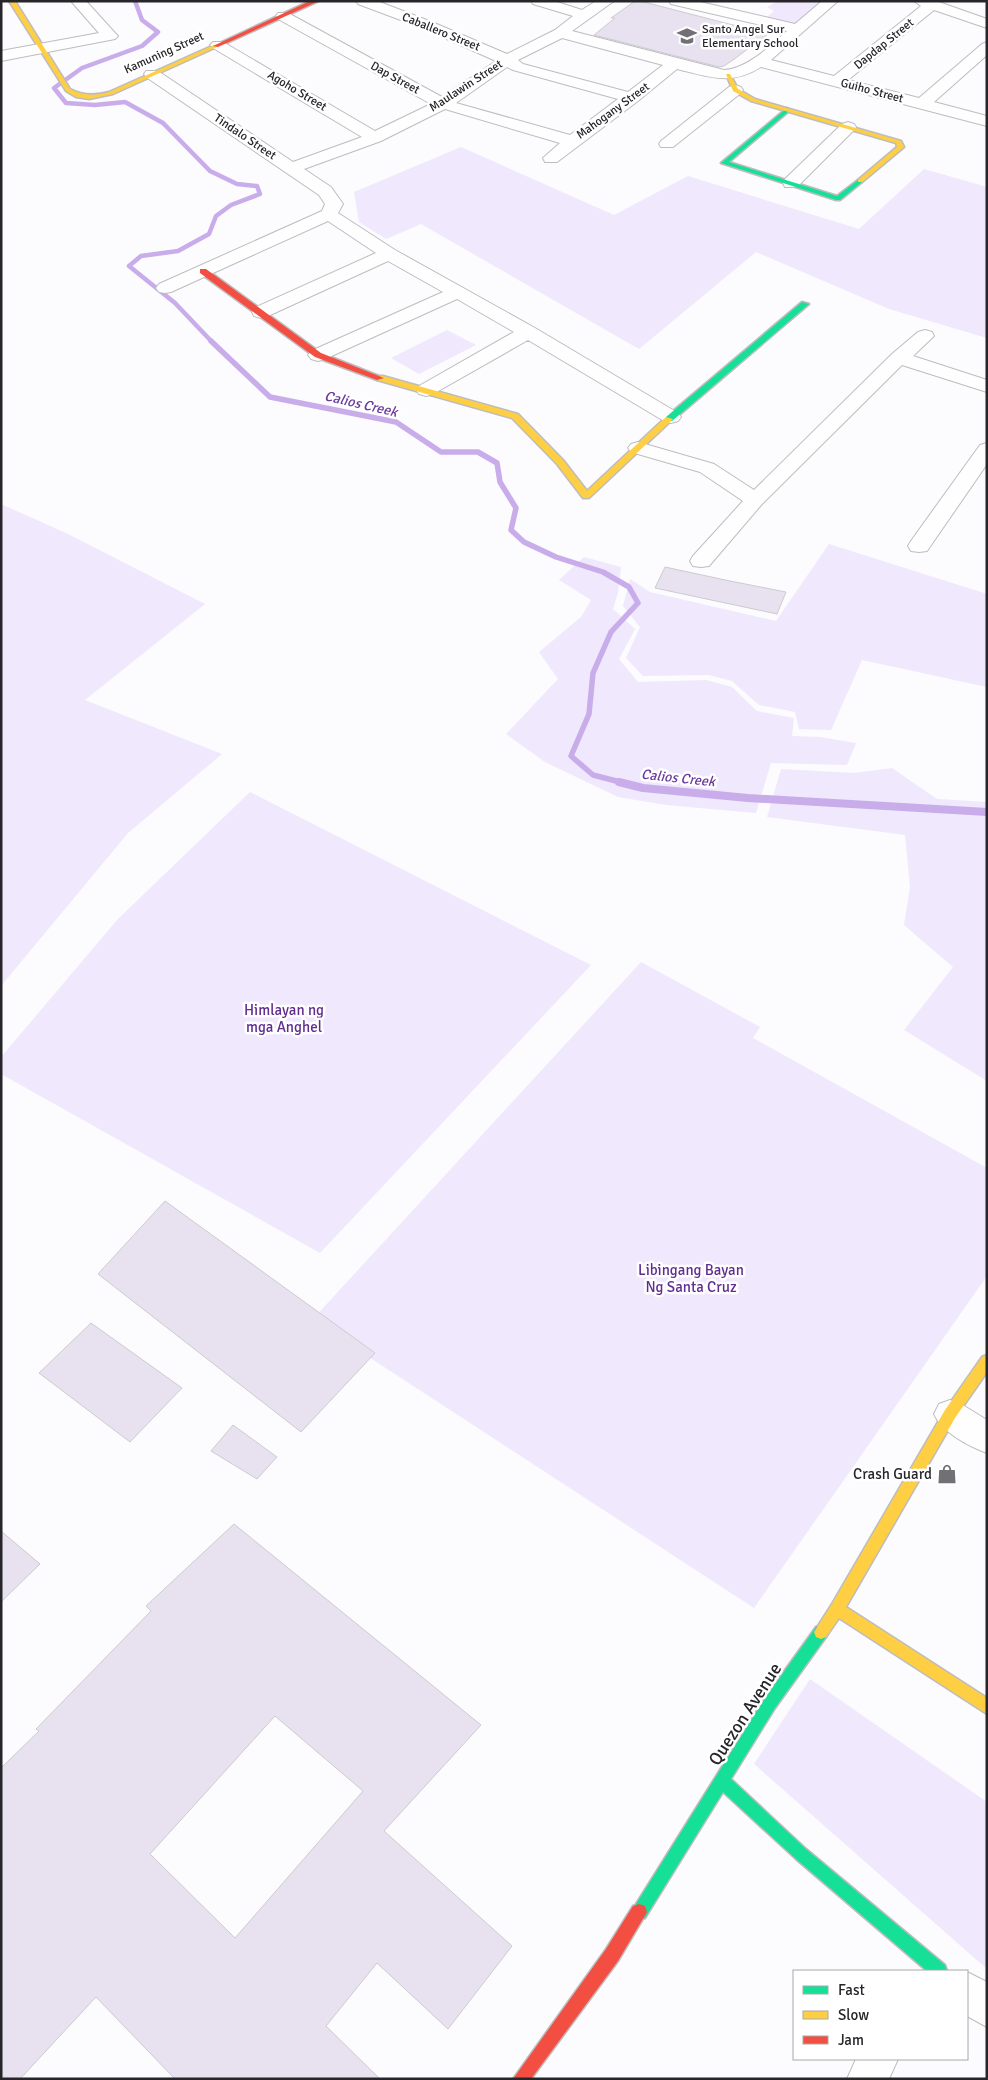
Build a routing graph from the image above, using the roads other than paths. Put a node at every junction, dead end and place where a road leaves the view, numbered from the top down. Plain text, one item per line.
1 (12, 1) edge
2 (78, 1) edge
3 (316, 1) edge
4 (364, 1) edge
5 (538, 1) edge
6 (607, 1) edge
7 (676, 1) edge
8 (830, 1) edge
9 (926, 3) edge
10 (584, 14) junction
11 (283, 16) junction
12 (987, 24) edge
13 (796, 29) junction
14 (560, 33) junction
15 (218, 44) junction
16 (987, 47) edge
17 (43, 49) junction
18 (1, 56) edge
19 (507, 60) junction
20 (758, 62) junction
21 (674, 64) junction
22 (152, 74) junction
23 (726, 80) junction
24 (836, 82) junction
25 (632, 98) junction
26 (443, 104) junction
27 (922, 104) junction
28 (787, 110) junction
29 (987, 121) edge
30 (848, 128) junction
31 (375, 138) junction
32 (572, 141) junction
33 (667, 144) dead end
34 (551, 158) dead end
35 (290, 169) junction
36 (791, 183) junction
37 (331, 209) junction
38 (389, 254) junction
39 (203, 271) junction
40 (165, 288) dead end
41 (456, 293) junction
42 (805, 304) dead end
43 (261, 312) junction
44 (528, 332) junction
45 (925, 336) dead end
46 (318, 356) junction
47 (899, 358) junction
48 (987, 386) edge
49 (426, 390) junction
50 (671, 417) junction
51 (638, 448) junction
52 (987, 450) edge
53 (755, 500) junction
54 (919, 546) dead end
55 (701, 561) dead end
56 (987, 1361) edge
57 (950, 1414) junction
58 (987, 1438) edge
59 (836, 1609) junction
60 (987, 1707) edge
61 (722, 1781) junction
62 (931, 1969) edge
63 (968, 1993) edge
64 (987, 2007) edge
65 (877, 2060) edge
66 (521, 2079) edge
67 (867, 2079) edge

1 - 17 street, Kamuning Street
2 - 17 street
3 - 11 street, Kamuning Street
4 - 19 street, Caballero Street
5 - 10 street
6 - 10 street, Maulawin Street
7 - 13 street
8 - 13 street
9 - 12 street
9 - 24 street, Dapdap Street
10 - 14 street, Maulawin Street
11 - 15 street, Kamuning Street
11 - 26 street, Dap Street
13 - 20 street
14 - 19 street, Maulawin Street
14 - 21 street
15 - 22 street, Kamuning Street
15 - 31 street, Agoho Street
16 - 27 street
17 - 18 street
17 - 22 street, Kamuning Street
19 - 25 street, Caballero Street
19 - 26 street, Maulawin Street
20 - 23 street
20 - 24 street, Guiho Street
21 - 23 street
21 - 25 street, Mahogany Street
22 - 35 street, Tindalo Street
23 - 28 street
23 - 33 street
24 - 27 street, Guiho Street
25 - 32 street, Mahogany Street
26 - 31 street, Maulawin Street
26 - 32 street, Dap Street
27 - 29 street, Guiho Street
28 - 30 street
28 - 36 street
30 - 36 street
30 - 36 street
31 - 35 street, Maulawin Street
32 - 34 street, Mahogany Street
35 - 37 street, Tindalo Street
37 - 38 street, Tindalo Street
37 - 39 street
38 - 41 street, Tindalo Street
38 - 43 street
39 - 40 street
39 - 43 street
41 - 44 street, Tindalo Street
41 - 46 street
42 - 50 street
43 - 46 street
44 - 49 street
44 - 50 street, Tindalo Street
45 - 47 street
46 - 49 street
47 - 48 street
47 - 53 street
49 - 51 street
50 - 51 street
51 - 53 street
52 - 54 street
53 - 55 street
56 - 57 street, Quezon Avenue
57 - 58 street
57 - 59 street, Quezon Avenue
59 - 60 street
59 - 61 street, Quezon Avenue
61 - 62 street
61 - 66 street, Quezon Avenue
63 - 64 street
65 - 67 street

